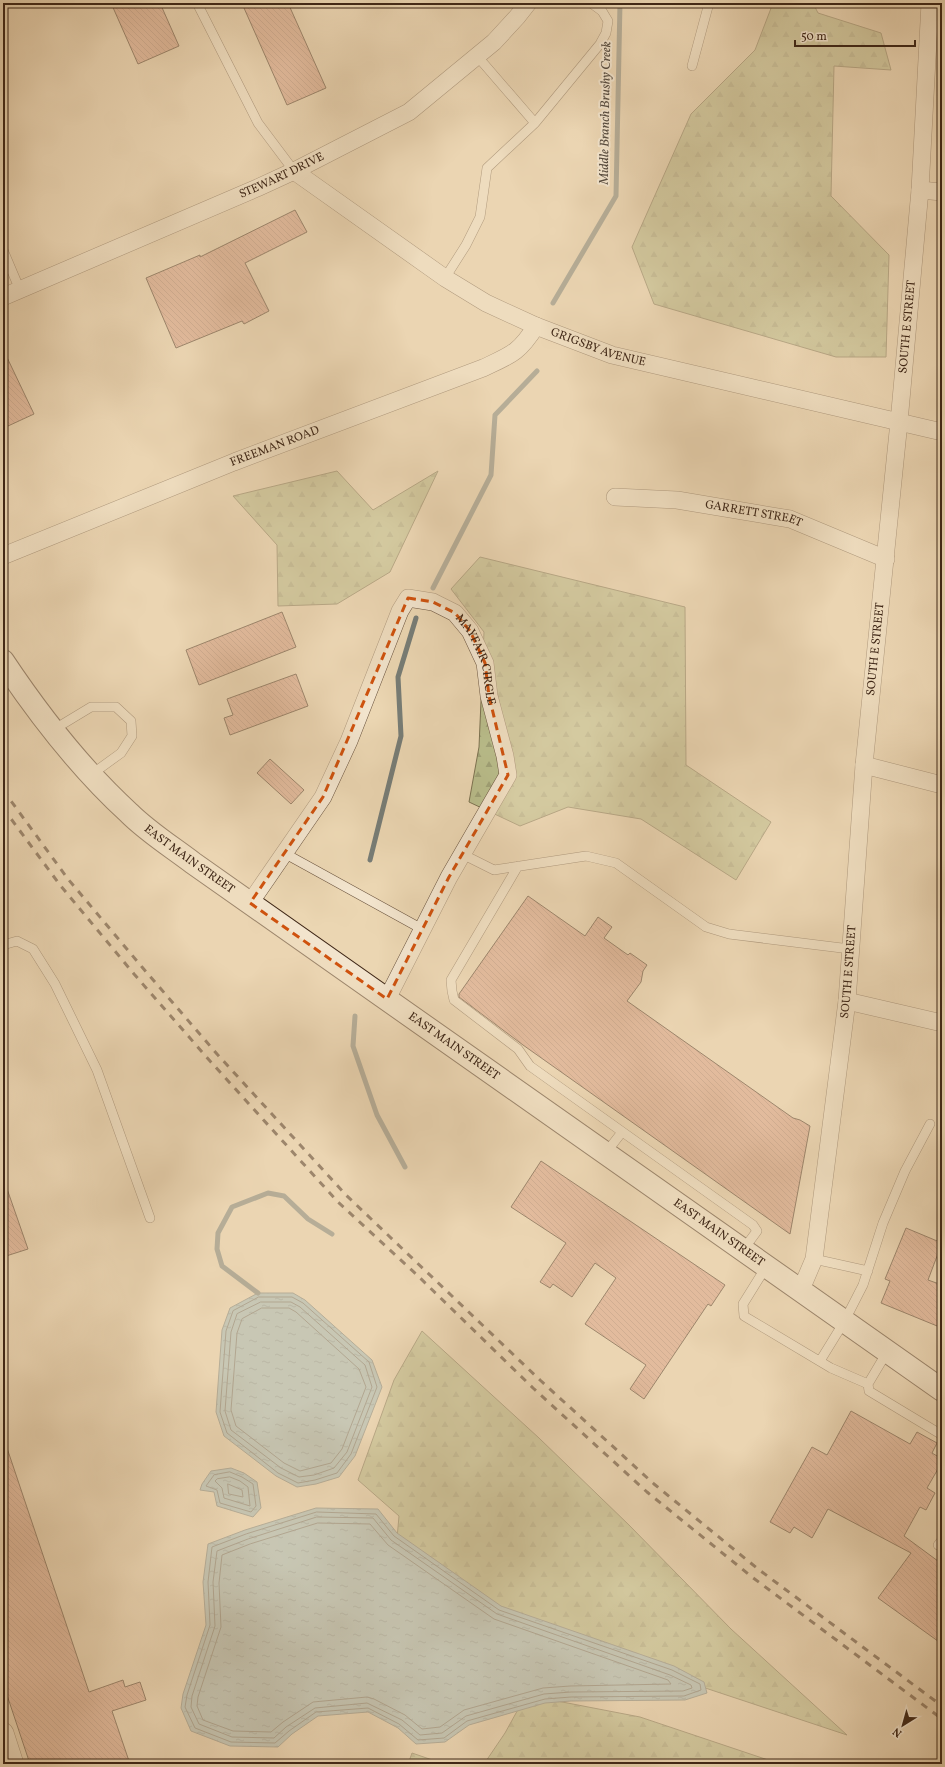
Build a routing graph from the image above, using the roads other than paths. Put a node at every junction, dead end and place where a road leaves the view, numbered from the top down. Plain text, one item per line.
1 (197, 3) edge
2 (528, 3) edge
3 (591, 3) edge
4 (709, 3) edge
5 (930, 3) edge
6 (478, 57) junction
7 (692, 66) dead end
8 (535, 123) junction
9 (294, 171) junction
10 (920, 190) junction
11 (942, 192) edge
12 (3, 250) edge
13 (445, 278) junction
14 (20, 290) junction
15 (3, 296) edge
16 (536, 326) junction
17 (899, 422) junction
18 (942, 432) edge
19 (615, 497) dead end
20 (3, 556) edge
21 (886, 559) junction
22 (3, 661) edge
23 (53, 730) junction
24 (864, 765) junction
25 (92, 774) junction
26 (942, 785) edge
27 (284, 853) junction
28 (462, 854) junction
29 (518, 866) junction
30 (250, 903) junction
31 (422, 929) junction
32 (3, 945) edge
33 (850, 949) junction
34 (386, 999) junction
35 (847, 1001) junction
36 (942, 1023) edge
37 (930, 1124) dead end
38 (622, 1132) junction
39 (605, 1154) junction
40 (150, 1218) dead end
41 (743, 1251) junction
42 (814, 1259) junction
43 (766, 1267) junction
44 (868, 1271) junction
45 (800, 1292) junction
46 (844, 1322) junction
47 (887, 1352) junction
48 (820, 1361) junction
49 (868, 1384) junction
50 (942, 1390) edge
51 (942, 1435) edge
52 (3, 1733) edge
53 (13, 1764) edge

1 - 9 lane
2 - 6 street, STEWART DRIVE
3 - 8 lane
4 - 7 lane
5 - 10 street, SOUTH E STREET
6 - 8 lane
6 - 9 street, STEWART DRIVE
8 - 13 lane
9 - 13 street, GRIGSBY AVENUE
9 - 14 street, STEWART DRIVE
10 - 11 street
10 - 17 street, SOUTH E STREET
12 - 14 lane
13 - 16 street, GRIGSBY AVENUE
14 - 15 street, STEWART DRIVE
16 - 17 street, GRIGSBY AVENUE
16 - 20 street, FREEMAN ROAD
17 - 18 street, GRIGSBY AVENUE
17 - 21 street, SOUTH E STREET
19 - 21 street, GARRETT STREET
21 - 24 street, SOUTH E STREET
22 - 23 main road, EAST MAIN STREET
23 - 25 main road, EAST MAIN STREET
23 - 25 lane
24 - 26 street
24 - 33 street, SOUTH E STREET
25 - 30 main road, EAST MAIN STREET
27 - 28 street, MAYFAIR CIRCLE
27 - 30 street, MAYFAIR CIRCLE
27 - 31 lane
28 - 29 lane
28 - 31 street, MAYFAIR CIRCLE
29 - 33 lane
29 - 38 lane
30 - 34 main road, EAST MAIN STREET
31 - 34 street, MAYFAIR CIRCLE
32 - 40 lane
33 - 35 street, SOUTH E STREET
34 - 39 main road, EAST MAIN STREET
35 - 36 street
35 - 42 street, SOUTH E STREET
37 - 44 lane
38 - 39 lane
38 - 41 lane
39 - 41 main road, EAST MAIN STREET
41 - 43 main road, EAST MAIN STREET
42 - 44 lane
42 - 45 street, SOUTH E STREET
43 - 45 main road, EAST MAIN STREET
43 - 48 lane
44 - 46 lane
45 - 46 main road, EAST MAIN STREET
46 - 47 main road, EAST MAIN STREET
46 - 48 lane
47 - 49 lane
47 - 50 main road, EAST MAIN STREET
48 - 49 lane
49 - 51 lane
52 - 53 street

